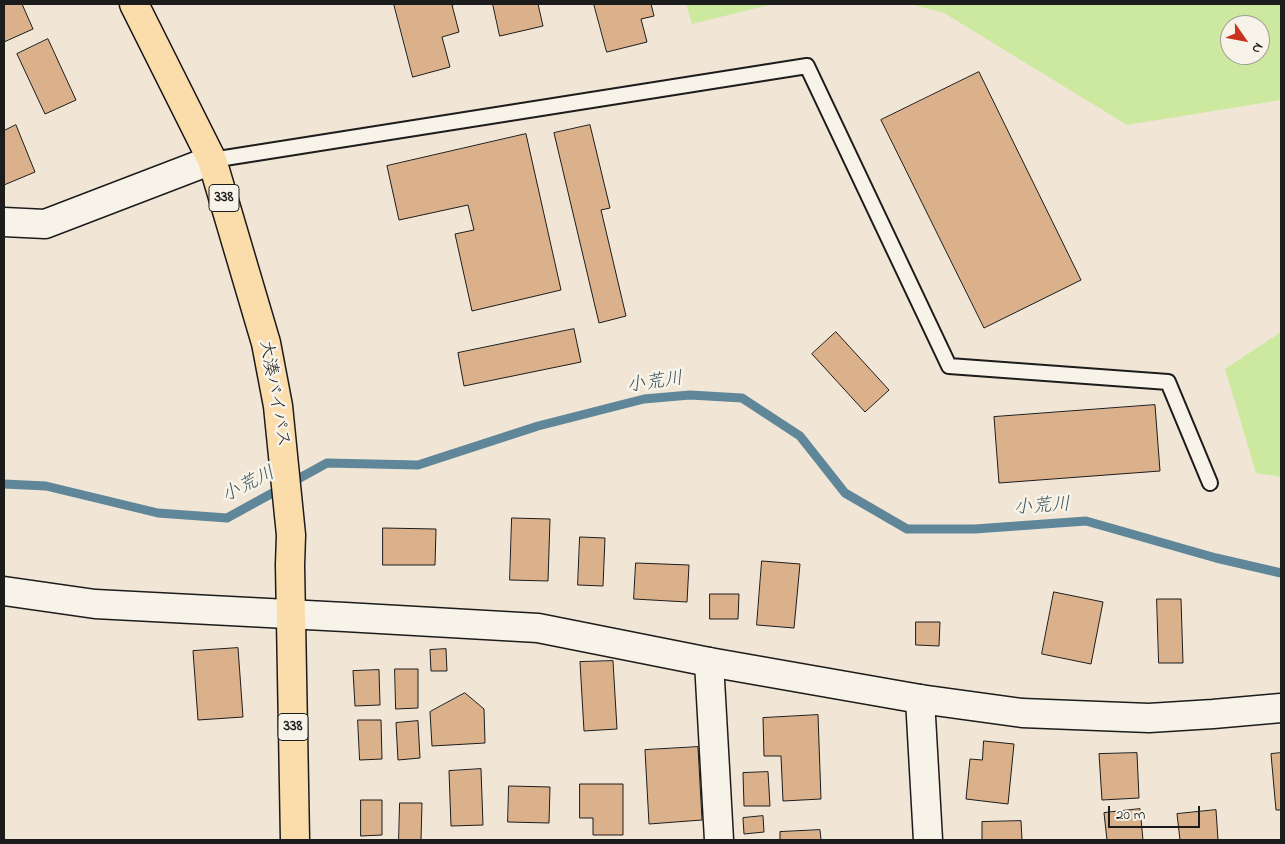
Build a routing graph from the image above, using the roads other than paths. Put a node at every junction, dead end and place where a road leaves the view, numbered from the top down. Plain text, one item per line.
1 (134, 4) edge
2 (212, 160) junction
3 (4, 222) edge
4 (1210, 483) dead end
5 (4, 591) edge
6 (292, 614) junction
7 (709, 662) junction
8 (920, 699) junction
9 (1281, 708) edge
10 (295, 840) edge
11 (719, 840) edge
12 (928, 840) edge

1 - 2 highway, 大湊バイパス / 338
2 - 3 street
2 - 4 lane
2 - 6 highway, 大湊バイパス / 338
5 - 6 street
6 - 7 street
6 - 10 highway, 大湊バイパス / 338
7 - 8 street
7 - 11 street
8 - 9 street
8 - 12 street

